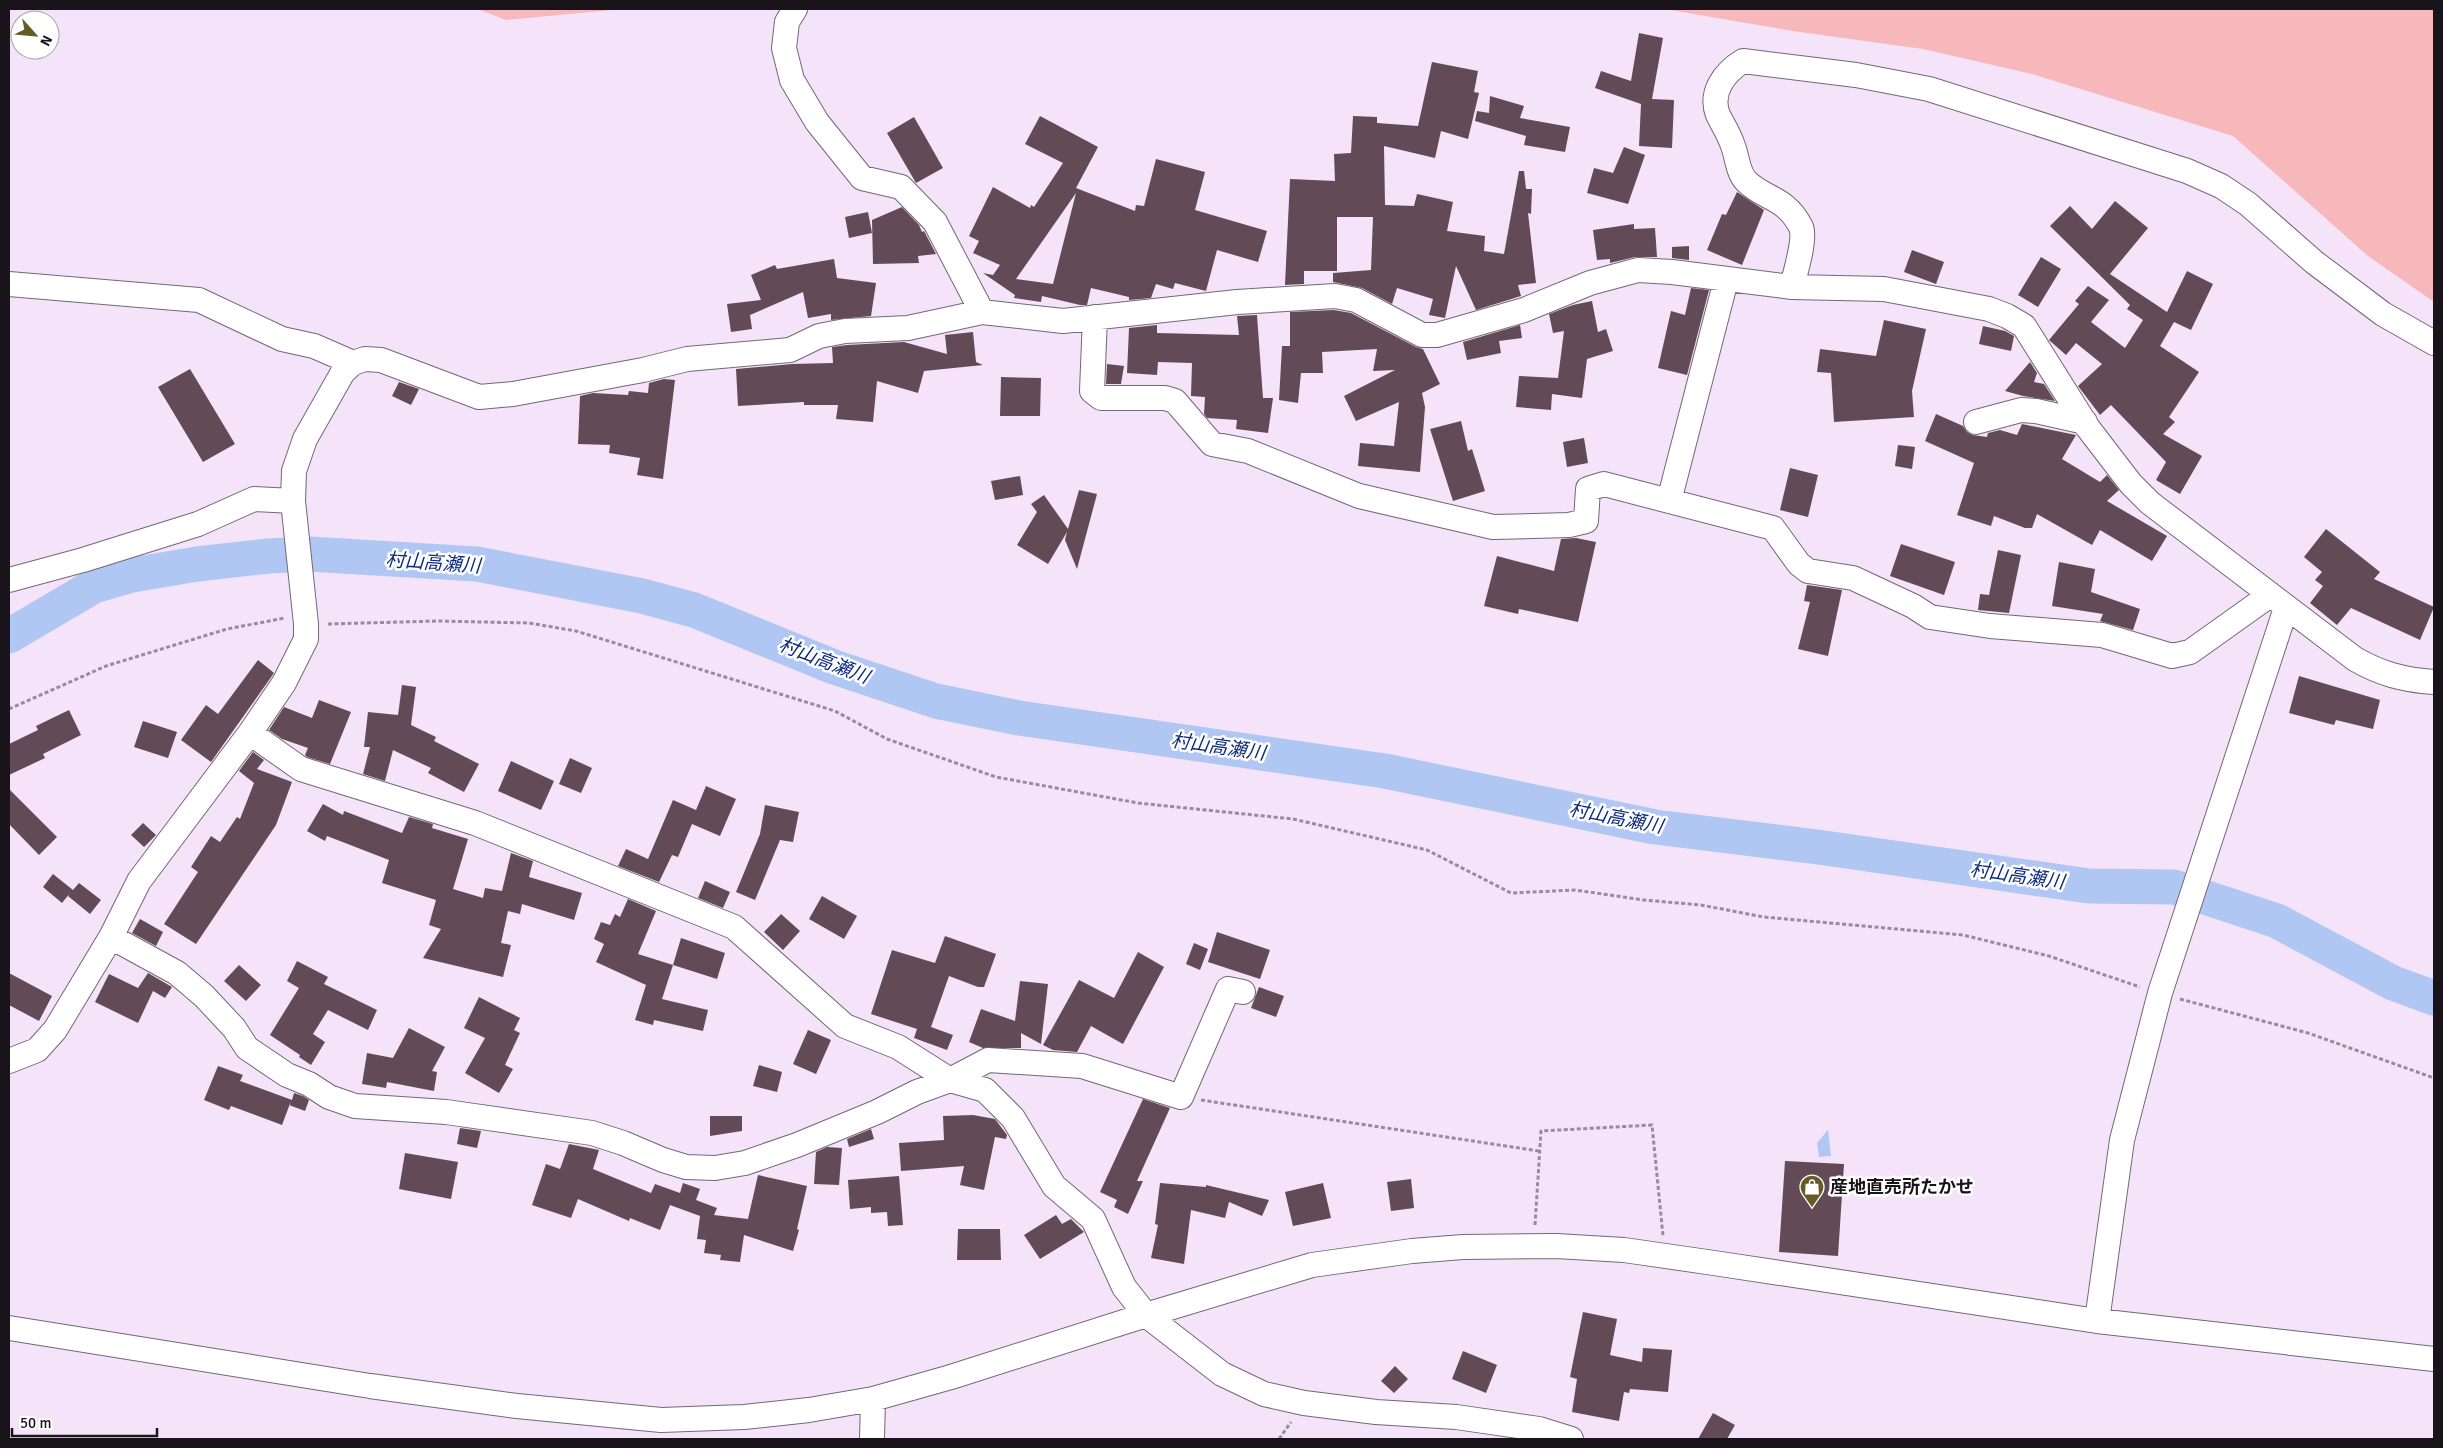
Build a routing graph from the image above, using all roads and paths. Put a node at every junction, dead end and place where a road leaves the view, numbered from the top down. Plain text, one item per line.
1 (795, 9) edge
2 (1726, 280) junction
3 (9, 284) edge
4 (1792, 287) junction
5 (982, 312) junction
6 (1095, 317) junction
7 (2434, 343) edge
8 (352, 363) junction
9 (1976, 422) dead end
10 (2085, 422) junction
11 (1669, 501) junction
12 (294, 507) junction
13 (9, 580) edge
14 (2278, 602) junction
15 (305, 617) junction
16 (2434, 682) edge
17 (9, 709) edge
18 (250, 733) junction
19 (111, 937) junction
20 (1243, 992) dead end
21 (2160, 993) junction
22 (9, 1061) edge
23 (2434, 1078) edge
24 (950, 1080) junction
25 (1182, 1097) junction
26 (1540, 1151) junction
27 (1534, 1246) junction
28 (1665, 1256) junction
29 (1146, 1315) junction
30 (2097, 1321) junction
31 (9, 1328) edge
32 (2434, 1359) edge
33 (873, 1399) junction
34 (872, 1439) edge
35 (1571, 1439) edge

1 - 5 street
2 - 4 street
2 - 6 street
2 - 11 street
3 - 8 street
4 - 7 street
4 - 10 street
5 - 6 street
5 - 8 street
6 - 11 street
8 - 12 street
9 - 10 street
10 - 14 street
11 - 14 street
12 - 13 street
12 - 15 street
14 - 16 street
14 - 21 street
15 - 17 path
15 - 18 street
15 - 21 path
18 - 19 street
18 - 24 street
19 - 22 street
19 - 24 street
20 - 25 street
21 - 23 path
21 - 30 street
24 - 25 street
24 - 29 street
25 - 26 path
26 - 27 path
26 - 28 path
27 - 28 street
27 - 29 street
28 - 30 street
29 - 33 street
29 - 35 street
30 - 32 street
31 - 33 street
33 - 34 street

